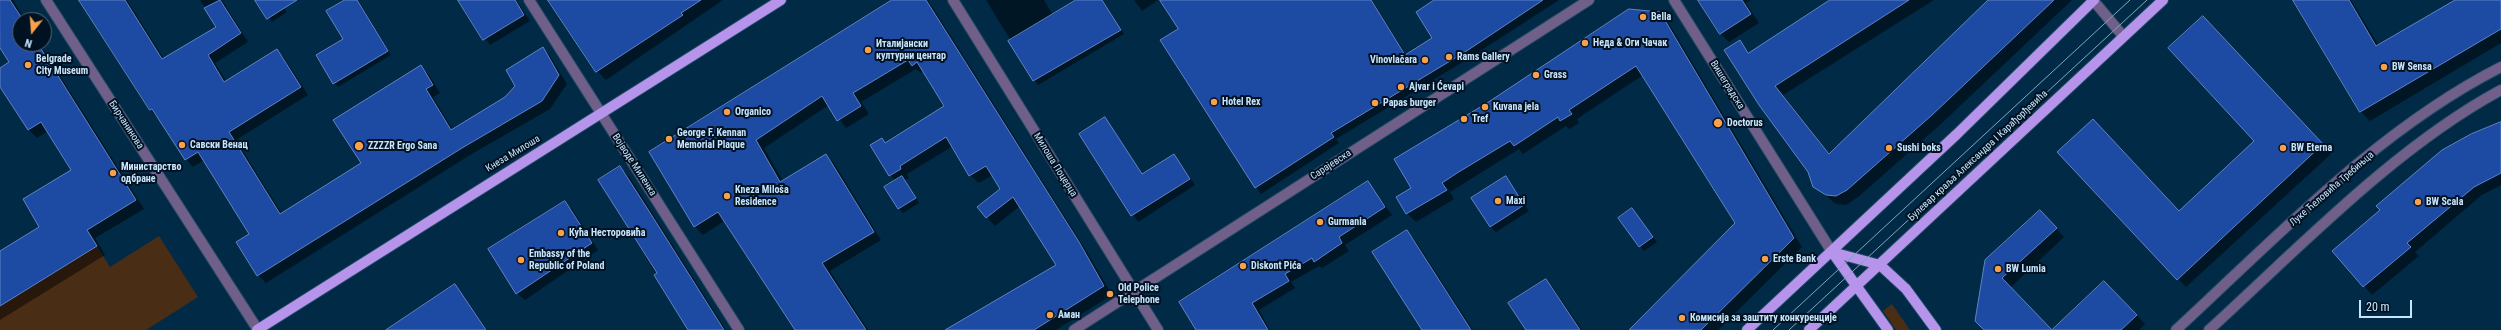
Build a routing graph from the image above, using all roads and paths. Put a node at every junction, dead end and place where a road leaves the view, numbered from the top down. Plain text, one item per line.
1 (46, 0) edge
2 (529, 0) edge
3 (781, 0) edge
4 (953, 0) edge
5 (1589, 0) edge
6 (1674, 0) edge
7 (2094, 0) edge
8 (2163, 0) edge
9 (2123, 36) junction
10 (2501, 67) edge
11 (2501, 90) edge
12 (601, 113) junction
13 (1832, 252) junction
14 (1880, 265) junction
15 (1857, 286) junction
16 (1133, 291) junction
17 (258, 330) edge
18 (740, 330) edge
19 (1074, 330) edge
20 (1158, 330) edge
21 (1747, 330) edge
22 (1809, 330) edge
23 (1888, 330) edge
24 (1936, 330) edge
25 (2176, 330) edge
26 (2209, 330) edge

1 - 17 street, Бирчанинова
2 - 12 street, Војводе Миленка
3 - 12 main road, Кнеза Милоша
4 - 16 street, Милоша Поцерца
5 - 16 street, Сарајевска
6 - 13 street, Вишеградска
7 - 9 street
7 - 13 main road
8 - 9 main road, Булевар краља Александра I Карађорђевића
9 - 14 main road, Булевар краља Александра I Карађорђевића
10 - 25 street, Луке Ћеловића Требињца
11 - 26 street
12 - 17 main road, Кнеза Милоша
12 - 18 street, Војводе Миленка
13 - 14 main road
13 - 15 main road
13 - 21 main road
14 - 15 main road, Булевар краља Александра I Карађорђевића
14 - 24 main road
15 - 22 main road, Булевар краља Александра I Карађорђевића
15 - 23 main road
16 - 19 street, Сарајевска
16 - 20 street, Милоша Поцерца

